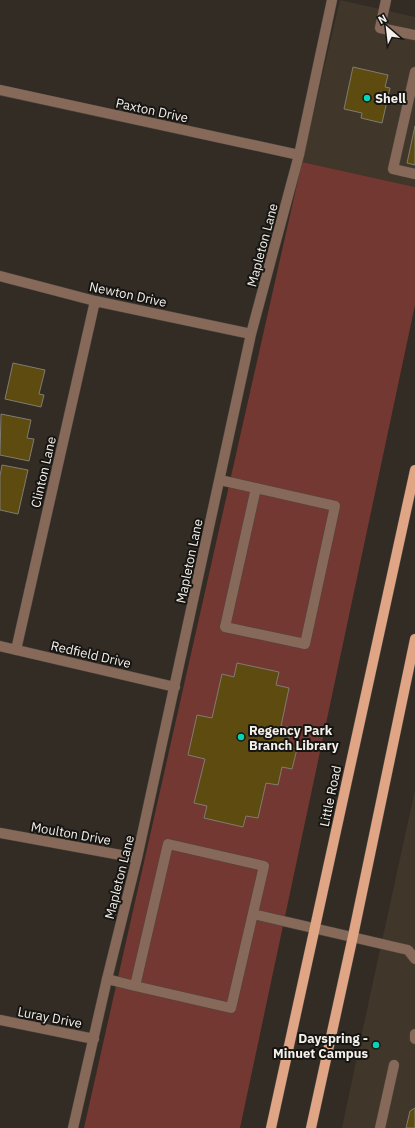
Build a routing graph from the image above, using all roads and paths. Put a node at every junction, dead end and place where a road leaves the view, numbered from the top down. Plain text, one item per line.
1 (332, 0) edge
2 (386, 0) edge
3 (415, 35) edge
4 (415, 72) edge
5 (0, 90) edge
6 (299, 155) junction
7 (415, 174) edge
8 (0, 276) edge
9 (95, 301) junction
10 (251, 334) junction
11 (415, 470) edge
12 (220, 480) junction
13 (256, 488) junction
14 (415, 639) edge
15 (0, 646) edge
16 (16, 650) junction
17 (175, 687) junction
18 (0, 833) edge
19 (137, 858) junction
20 (253, 914) junction
21 (315, 929) junction
22 (354, 936) junction
23 (415, 959) edge
24 (107, 979) junction
25 (135, 986) junction
26 (0, 1020) edge
27 (415, 1034) edge
28 (94, 1039) junction
29 (415, 1039) edge
30 (394, 1065) dead end
31 (73, 1128) edge
32 (271, 1128) edge
33 (311, 1128) edge
34 (380, 1128) edge

1 - 6 street, Mapleton Lane
2 - 3 street
4 - 7 street
5 - 6 street, Paxton Drive
6 - 10 street, Mapleton Lane
8 - 9 street, Newton Drive
9 - 10 street, Newton Drive
9 - 16 street, Clinton Lane
10 - 12 street, Mapleton Lane
11 - 21 main road, Little Road
12 - 13 street
12 - 17 street, Mapleton Lane
13 - 13 street
14 - 22 main road
15 - 16 street, Redfield Drive
16 - 17 street, Redfield Drive
17 - 19 street, Mapleton Lane
18 - 19 street, Moulton Drive
19 - 24 street, Mapleton Lane
20 - 21 street
20 - 25 street
20 - 25 street
21 - 22 street
21 - 32 main road, Little Road
22 - 23 street
22 - 33 main road
24 - 25 street
24 - 28 street, Mapleton Lane
26 - 28 street, Luray Drive
27 - 29 street
28 - 31 street, Mapleton Lane
30 - 34 street

